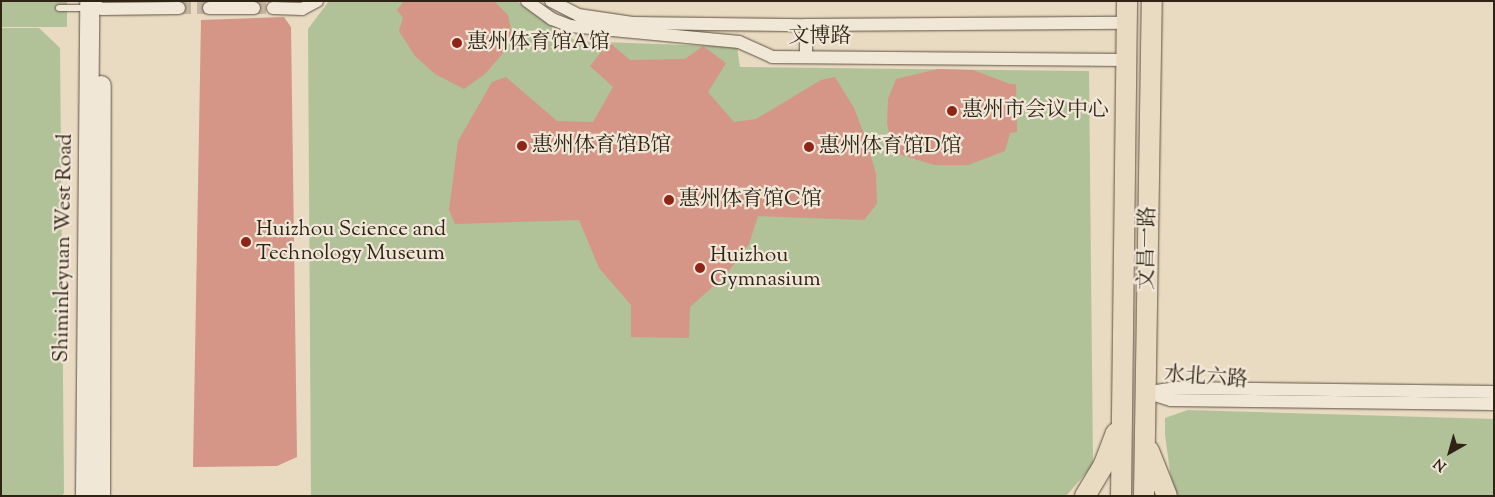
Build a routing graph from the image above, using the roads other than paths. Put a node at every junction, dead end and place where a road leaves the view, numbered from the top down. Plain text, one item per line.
1 (317, 1) edge
2 (527, 1) edge
3 (551, 1) edge
4 (1127, 1) edge
5 (1152, 1) edge
6 (93, 3) edge
7 (59, 8) dead end
8 (179, 8) tunnel mouth
9 (210, 8) tunnel mouth
10 (254, 8) tunnel mouth
11 (273, 8) tunnel mouth
12 (1126, 23) junction
13 (806, 25) junction
14 (806, 57) junction
15 (1125, 60) junction
16 (1145, 392) junction
17 (1494, 392) edge
18 (1494, 404) edge
19 (1121, 419) junction
20 (1145, 440) junction
21 (85, 496) edge
22 (100, 496) edge
23 (1085, 496) edge
24 (1121, 496) edge
25 (1144, 496) edge
26 (1167, 496) edge

1 - 11 street
2 - 14 street, 文博路
3 - 13 street, 文博路
4 - 12 main road, 文昌一路
5 - 16 main road, 文昌一路
6 - 7 lane
6 - 8 street
6 - 21 street, Shiminleyuan West Road
6 - 22 street, Shiminleyuan West Road
9 - 10 street
12 - 13 street, 文博路
12 - 15 main road, 文昌一路
13 - 14 street
14 - 15 street, 文博路
15 - 19 main road, 文昌一路
16 - 17 street, 水北六路
16 - 18 street, 水北六路
16 - 20 main road, 文昌一路
19 - 23 main road
19 - 24 main road, 文昌一路
20 - 25 main road, 文昌一路
20 - 26 main road

